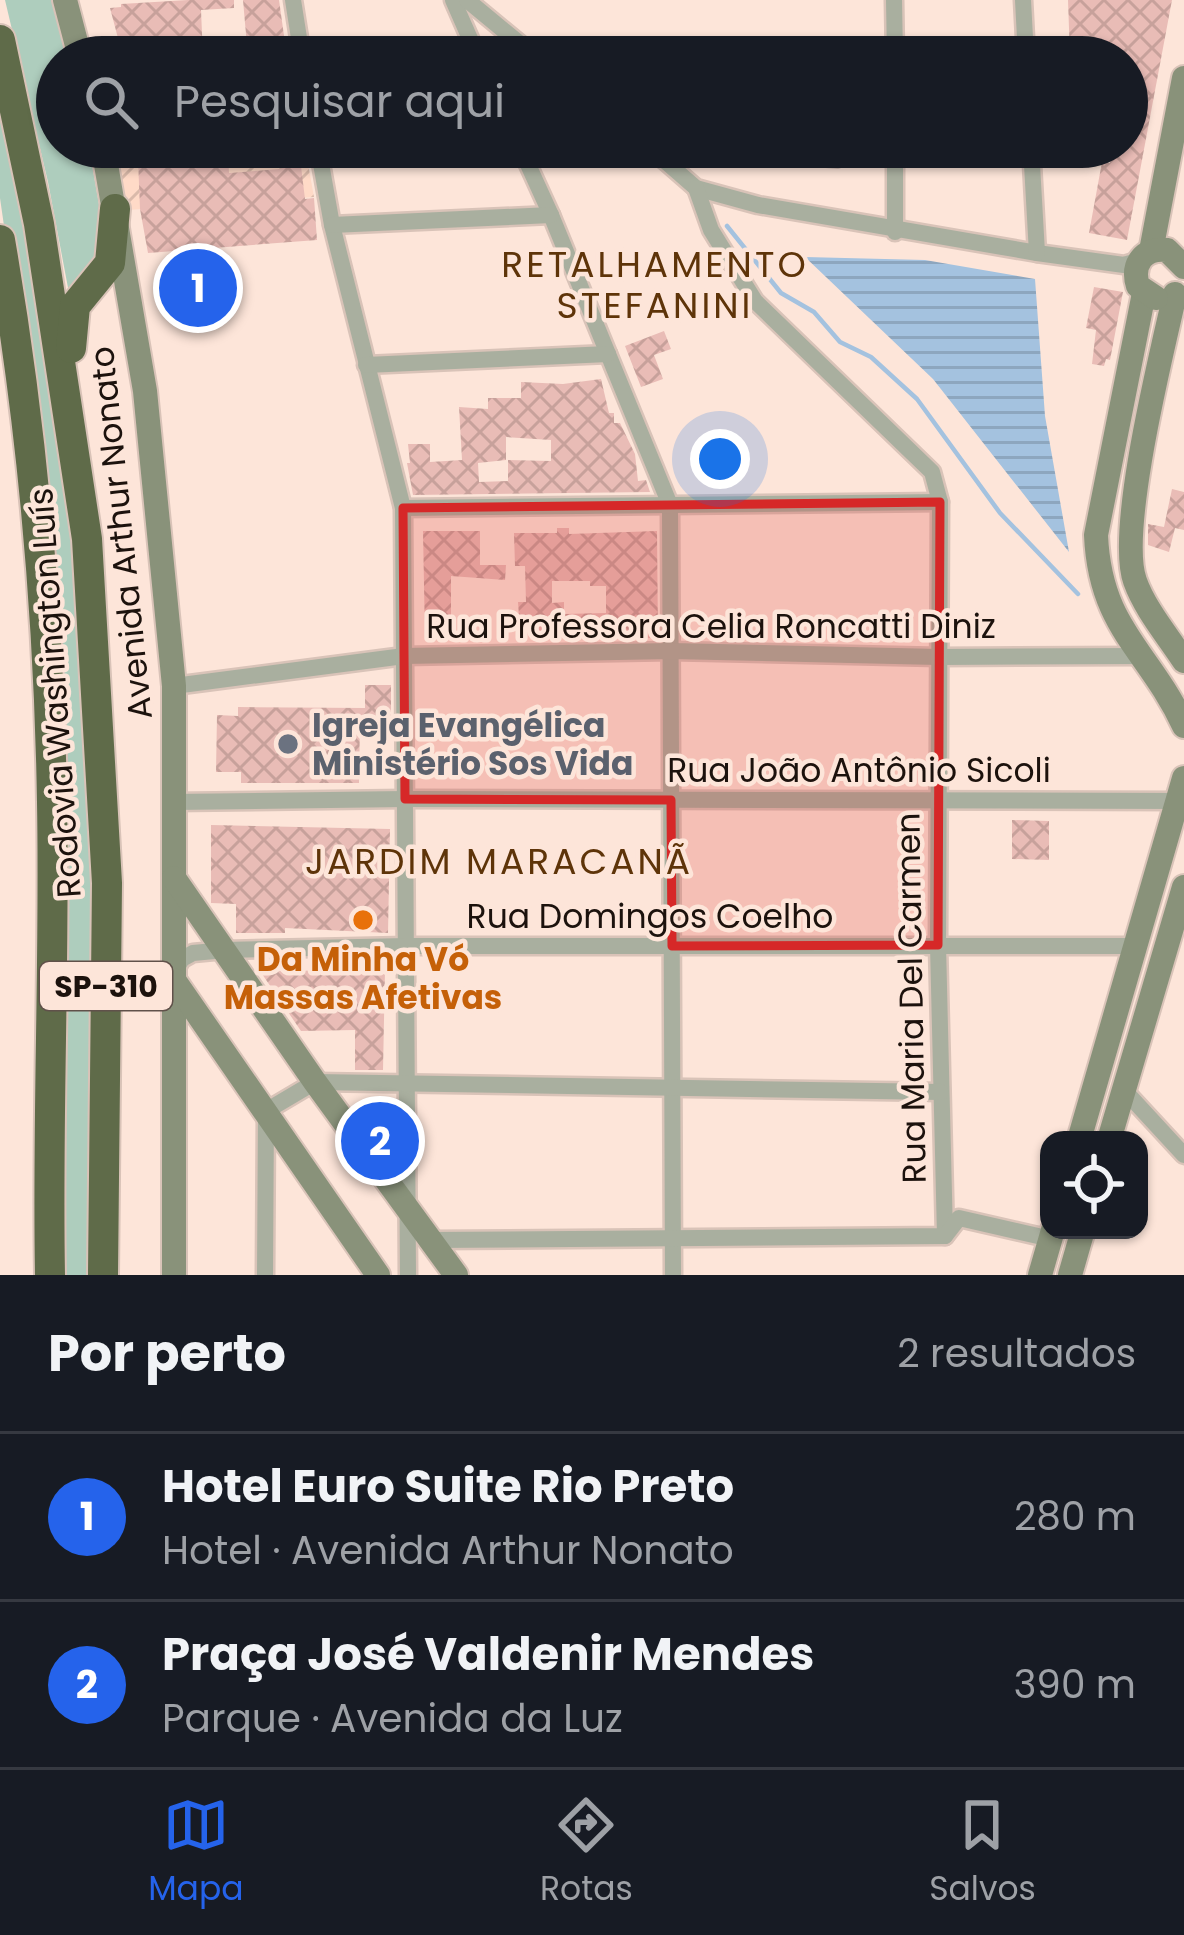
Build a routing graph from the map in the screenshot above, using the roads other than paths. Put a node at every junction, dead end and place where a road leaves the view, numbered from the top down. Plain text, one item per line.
1 (65, 0) edge
2 (293, 0) edge
3 (453, 0) edge
4 (467, 0) edge
5 (894, 0) edge
6 (1023, 0) edge
7 (508, 35) edge
8 (74, 36) edge
9 (299, 36) edge
10 (471, 36) edge
11 (895, 36) edge
12 (1025, 36) edge
13 (0, 40) edge
14 (1184, 78) edge
15 (107, 168) edge
16 (322, 168) edge
17 (530, 168) edge
18 (673, 168) edge
19 (895, 168) edge
20 (1032, 168) edge
21 (696, 188) junction
22 (115, 209) junction
23 (551, 214) junction
24 (332, 226) junction
25 (896, 232) junction
26 (0, 240) edge
27 (1037, 253) junction
28 (1139, 269) junction
29 (1182, 274) edge
30 (0, 352) edge
31 (608, 354) junction
32 (366, 365) junction
33 (940, 502) junction
34 (670, 505) junction
35 (403, 508) junction
36 (86, 539) junction
37 (1122, 631) junction
38 (670, 651) junction
39 (1106, 655) junction
40 (404, 656) junction
41 (1140, 656) junction
42 (939, 657) junction
43 (1184, 661) edge
44 (48, 672) junction
45 (174, 686) junction
46 (1184, 726) edge
47 (1182, 793) edge
48 (405, 799) junction
49 (671, 800) junction
50 (938, 800) junction
51 (173, 802) junction
52 (174, 878) junction
53 (1184, 886) edge
54 (938, 945) junction
55 (406, 946) junction
56 (672, 946) junction
57 (1136, 946) junction
58 (225, 950) junction
59 (174, 977) junction
60 (315, 1082) junction
61 (407, 1086) junction
62 (1124, 1090) junction
63 (672, 1091) junction
64 (940, 1093) junction
65 (266, 1111) junction
66 (1082, 1131) edge
67 (1112, 1131) edge
68 (1184, 1154) edge
69 (408, 1212) junction
70 (1040, 1232) edge
71 (945, 1236) junction
72 (1051, 1239) edge
73 (1081, 1239) edge
74 (431, 1240) junction
75 (673, 1240) junction
76 (50, 1275) edge
77 (103, 1275) edge
78 (174, 1275) edge
79 (265, 1275) edge
80 (378, 1275) edge
81 (408, 1275) edge
82 (455, 1275) edge
83 (673, 1275) edge
84 (1040, 1275) edge
85 (1070, 1275) edge

1 - 8 main road
2 - 9 street
3 - 10 street
4 - 7 street
5 - 11 street
6 - 12 street
13 - 36 highway, Rodovia Washington Luís / SP-310
14 - 28 main road
15 - 22 main road, Avenida Arthur Nonato
16 - 24 street
17 - 23 street
18 - 21 street
19 - 25 street
20 - 27 street
21 - 25 street
21 - 33 street, Rua Maria Del Carmen
22 - 36 highway
22 - 45 main road, Avenida Arthur Nonato
23 - 24 street
23 - 31 street
24 - 32 street
25 - 27 street
26 - 44 highway, Rodovia Washington Luís / SP-310
27 - 28 street
28 - 29 main road
28 - 29 main road
28 - 37 main road
29 - 43 main road
30 - 44 highway
31 - 32 street
31 - 34 street
32 - 35 street
33 - 34 street
33 - 42 street, Rua Maria Del Carmen
34 - 35 street
34 - 38 street
35 - 40 street
36 - 77 highway, Rodovia Washington Luís / SP-310
37 - 39 street
37 - 41 main road
38 - 40 street, Rua Professora Celia Roncatti Diniz
38 - 42 street, Rua Professora Celia Roncatti Diniz
38 - 49 street
39 - 41 street, Rua Professora Celia Roncatti Diniz
39 - 42 street, Rua Professora Celia Roncatti Diniz
40 - 45 street, Rua Professora Celia Roncatti Diniz
40 - 48 street
41 - 46 main road
42 - 50 street, Rua Maria Del Carmen
44 - 76 highway, Rodovia Washington Luís / SP-310
45 - 51 main road, Avenida Arthur Nonato
47 - 50 street, Rua João Antônio Sicoli
47 - 57 main road
48 - 49 street, Rua João Antônio Sicoli
48 - 51 street, Rua João Antônio Sicoli
48 - 55 street
49 - 50 street, Rua João Antônio Sicoli
49 - 56 street
50 - 54 street, Rua Maria Del Carmen
51 - 52 main road, Avenida Arthur Nonato
52 - 58 main road
52 - 59 main road, Avenida Arthur Nonato
53 - 62 main road
54 - 56 street, Rua Domingos Coelho
54 - 57 street, Rua Domingos Coelho
54 - 64 street, Rua Maria Del Carmen
55 - 56 street, Rua Domingos Coelho
55 - 58 street, Rua Domingos Coelho
55 - 61 street
56 - 63 street
57 - 66 main road
58 - 59 street, Rua Domingos Coelho
58 - 60 main road
59 - 65 main road
59 - 78 main road, Avenida Arthur Nonato
60 - 61 street
60 - 65 street
60 - 69 main road
61 - 63 street
61 - 69 street
62 - 67 main road
62 - 68 street
63 - 64 street
63 - 75 street
64 - 71 street, Rua Maria Del Carmen
65 - 79 street
65 - 80 main road
69 - 74 main road
69 - 81 street
70 - 71 street
71 - 75 street
72 - 84 main road
73 - 85 main road
74 - 75 street
74 - 82 main road
75 - 83 street

